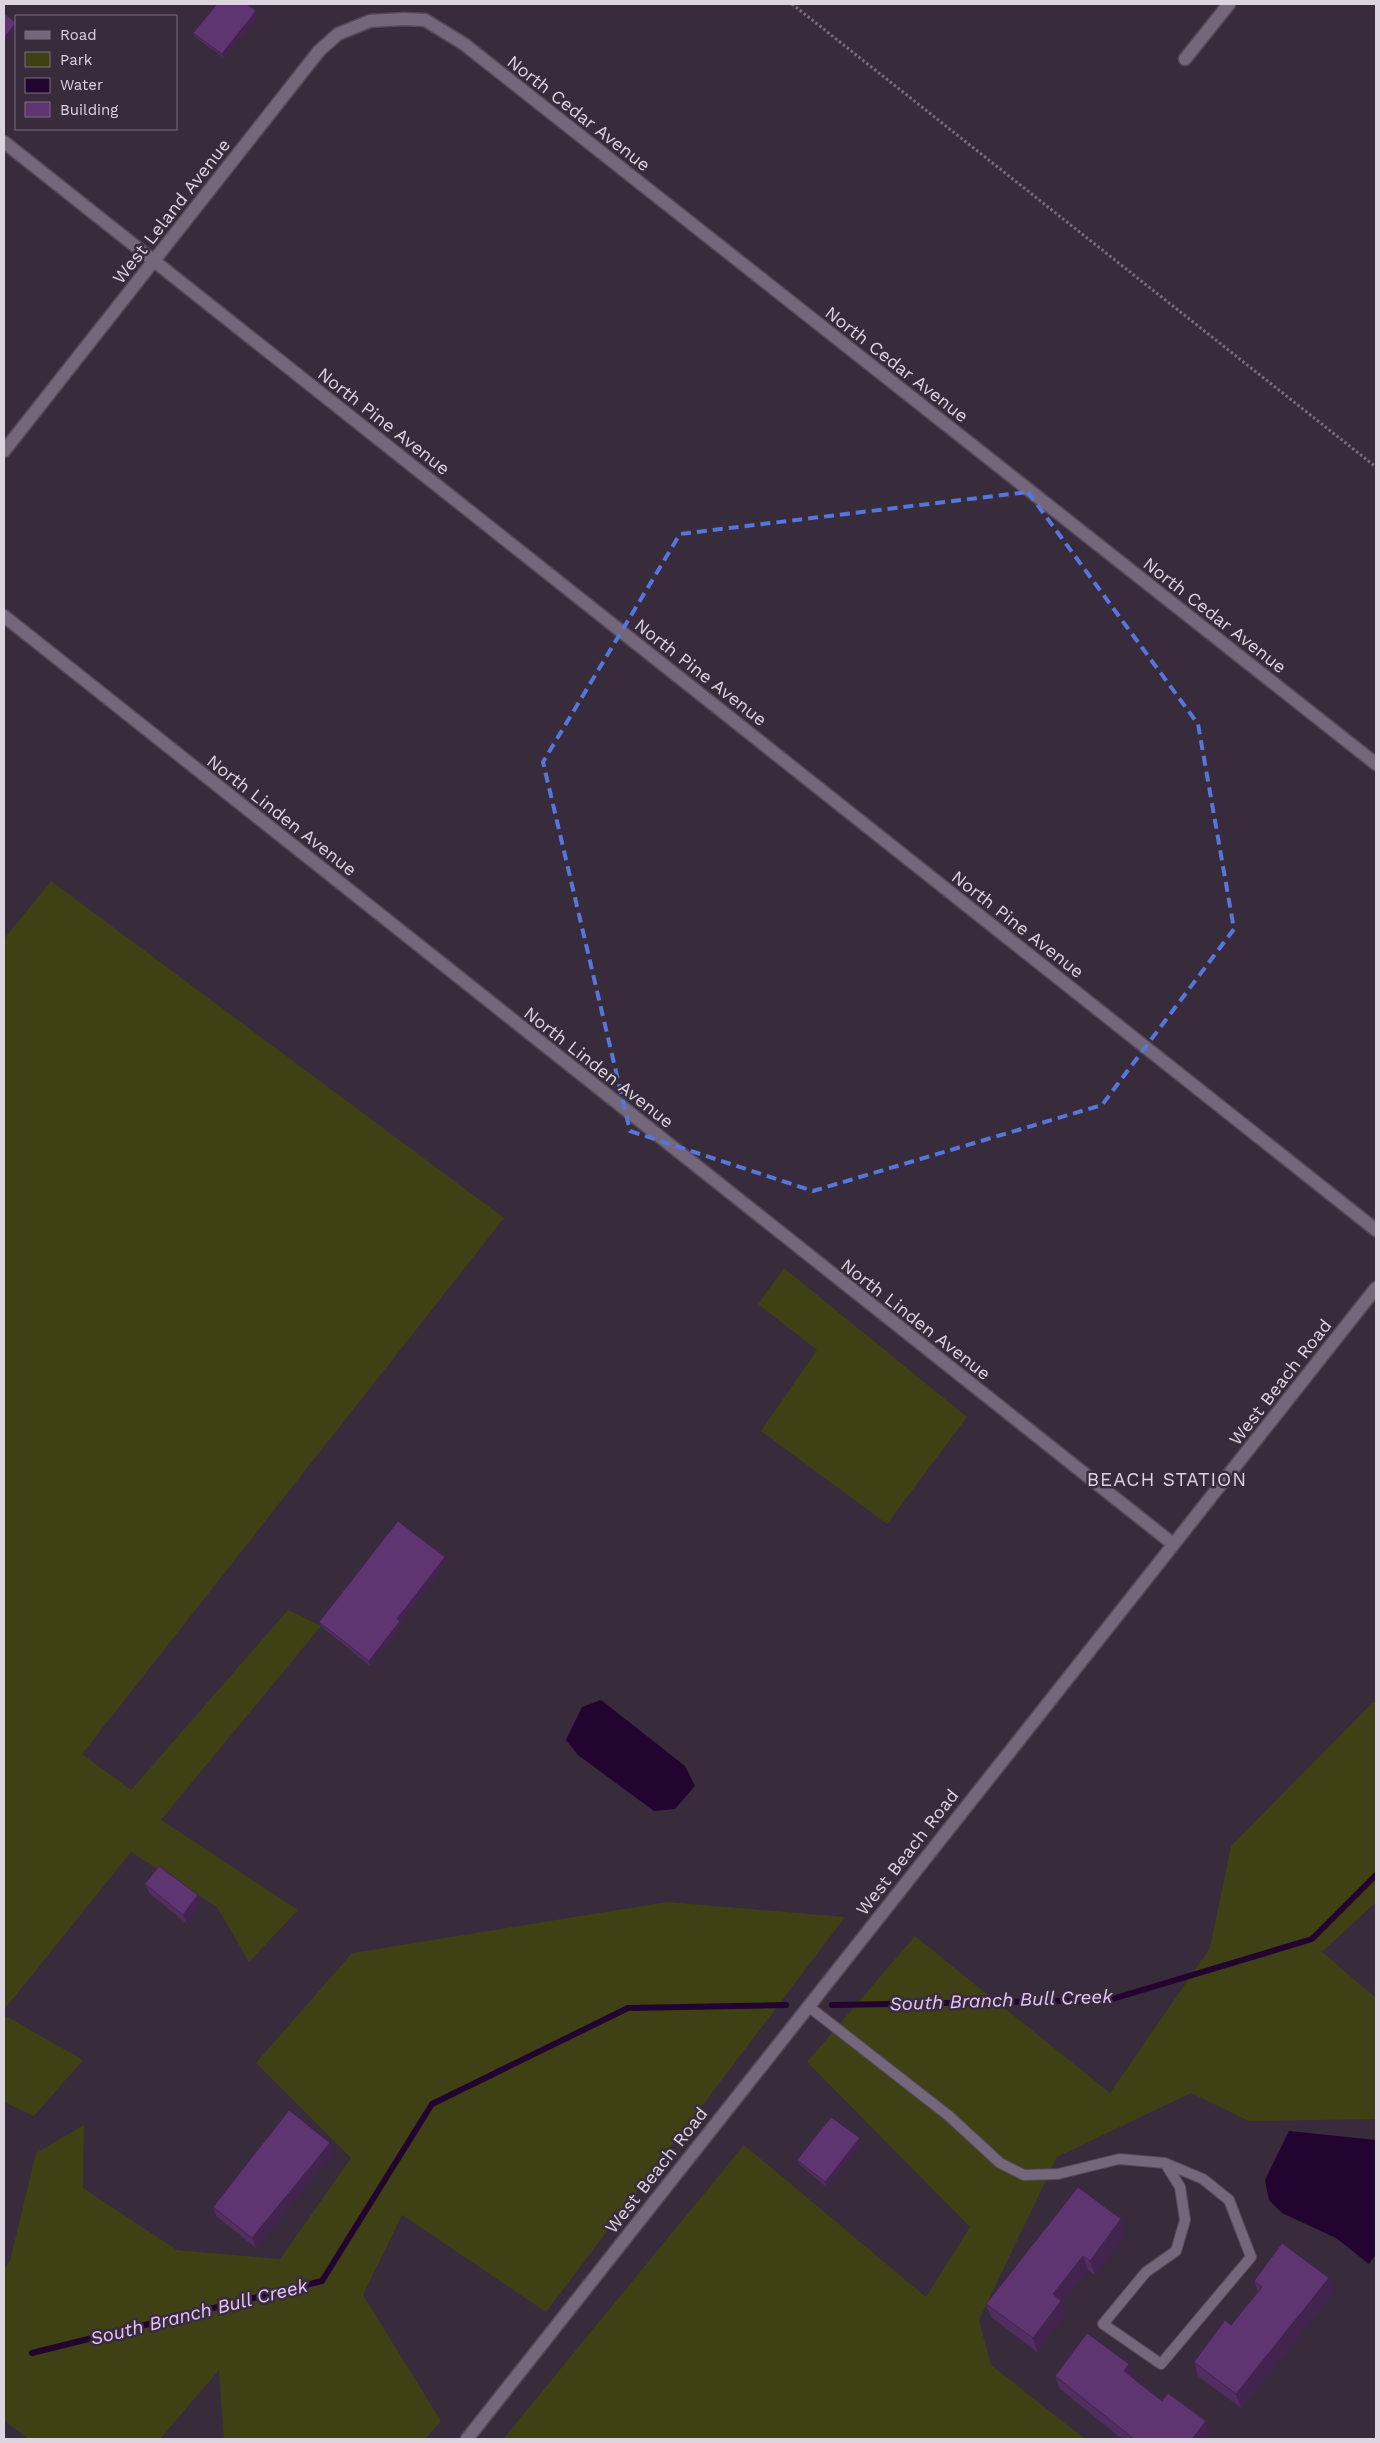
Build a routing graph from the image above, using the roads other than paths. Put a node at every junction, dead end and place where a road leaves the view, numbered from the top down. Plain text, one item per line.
1 (1229, 4) edge
2 (385, 20) joint
3 (1185, 59) dead end
4 (4, 142) edge
5 (154, 261) junction
6 (4, 452) edge
7 (4, 616) edge
8 (1376, 764) edge
9 (1376, 1230) edge
10 (1376, 1288) edge
11 (1173, 1544) junction
12 (808, 2006) junction
13 (1165, 2163) junction
14 (467, 2439) edge

1 - 3 street
2 - 5 street, West Leland Avenue
2 - 8 street, North Cedar Avenue
4 - 5 street, North Pine Avenue
5 - 6 street, West Leland Avenue
5 - 9 street, North Pine Avenue
7 - 11 street, North Linden Avenue
10 - 11 street, West Beach Road
11 - 12 street, West Beach Road
12 - 13 lane
12 - 14 street, West Beach Road
13 - 13 lane

